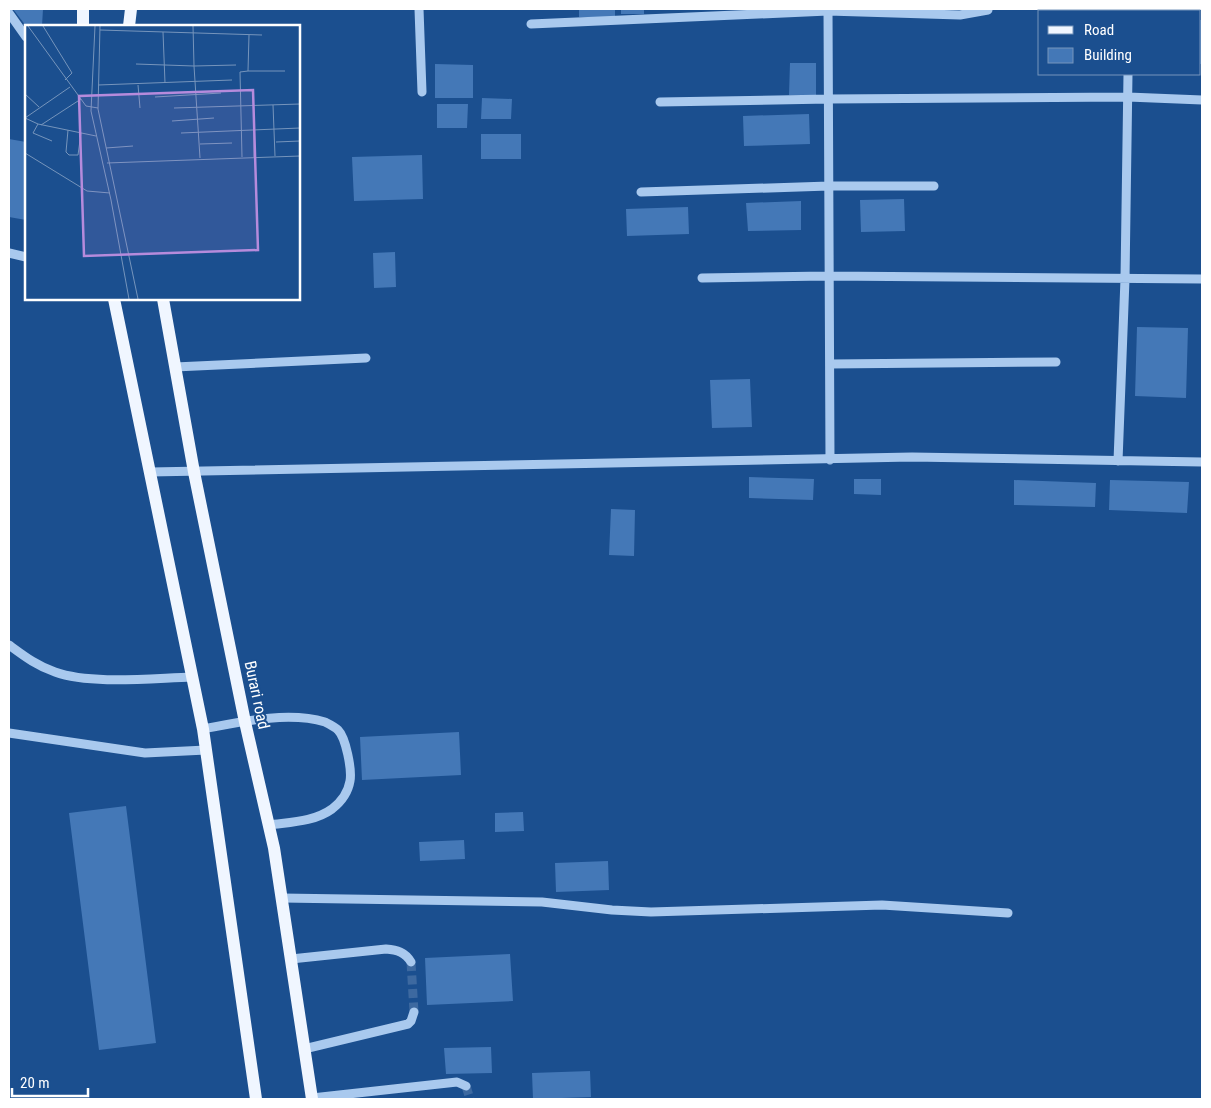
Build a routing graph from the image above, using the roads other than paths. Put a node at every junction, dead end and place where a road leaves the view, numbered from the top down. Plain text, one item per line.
1 (83, 9) edge
2 (131, 9) edge
3 (419, 9) edge
4 (828, 10) edge
5 (988, 10) dead end
6 (10, 18) edge
7 (530, 24) dead end
8 (83, 25) edge
9 (129, 25) edge
10 (25, 36) edge
11 (1128, 75) edge
12 (422, 92) dead end
13 (1128, 97) junction
14 (828, 99) junction
15 (1202, 100) edge
16 (660, 102) dead end
17 (829, 186) junction
18 (934, 186) dead end
19 (641, 192) dead end
20 (9, 253) edge
21 (25, 257) edge
22 (829, 276) junction
23 (702, 278) dead end
24 (1125, 279) junction
25 (1202, 280) edge
26 (114, 300) edge
27 (163, 300) edge
28 (366, 358) dead end
29 (1056, 362) dead end
30 (830, 364) junction
31 (175, 367) junction
32 (830, 460) junction
33 (1118, 461) junction
34 (1202, 462) edge
35 (150, 472) junction
36 (194, 472) junction
37 (9, 645) edge
38 (192, 676) junction
39 (245, 722) junction
40 (203, 729) junction
41 (9, 733) edge
42 (206, 750) junction
43 (269, 825) junction
44 (282, 898) junction
45 (1008, 913) dead end
46 (291, 959) junction
47 (411, 962) dead end
48 (414, 1012) dead end
49 (304, 1049) junction
50 (466, 1086) dead end
51 (256, 1099) edge
52 (312, 1099) edge

1 - 8 main road
2 - 9 main road
3 - 12 street
4 - 5 street
4 - 7 street
4 - 14 street
6 - 10 street
11 - 13 street
13 - 14 street
13 - 15 street
13 - 24 street
14 - 16 street
14 - 17 street
17 - 18 street
17 - 19 street
17 - 22 street
20 - 21 street
22 - 23 street
22 - 24 street
22 - 30 street
24 - 25 street
24 - 33 street
26 - 35 main road
27 - 31 main road, Burari road
28 - 31 street
29 - 30 street
30 - 32 street
31 - 36 main road, Burari road
32 - 33 street
32 - 36 street
33 - 34 street
35 - 36 street
35 - 38 main road
36 - 39 main road, Burari road
37 - 38 street
38 - 40 main road
39 - 40 street
39 - 43 main road, Burari road
39 - 43 street
40 - 42 main road
41 - 42 street
42 - 51 main road
43 - 44 main road, Burari road
44 - 45 street
44 - 46 main road, Burari road
46 - 47 street
46 - 49 main road, Burari road
48 - 49 street
49 - 52 main road, Burari road
50 - 52 street

